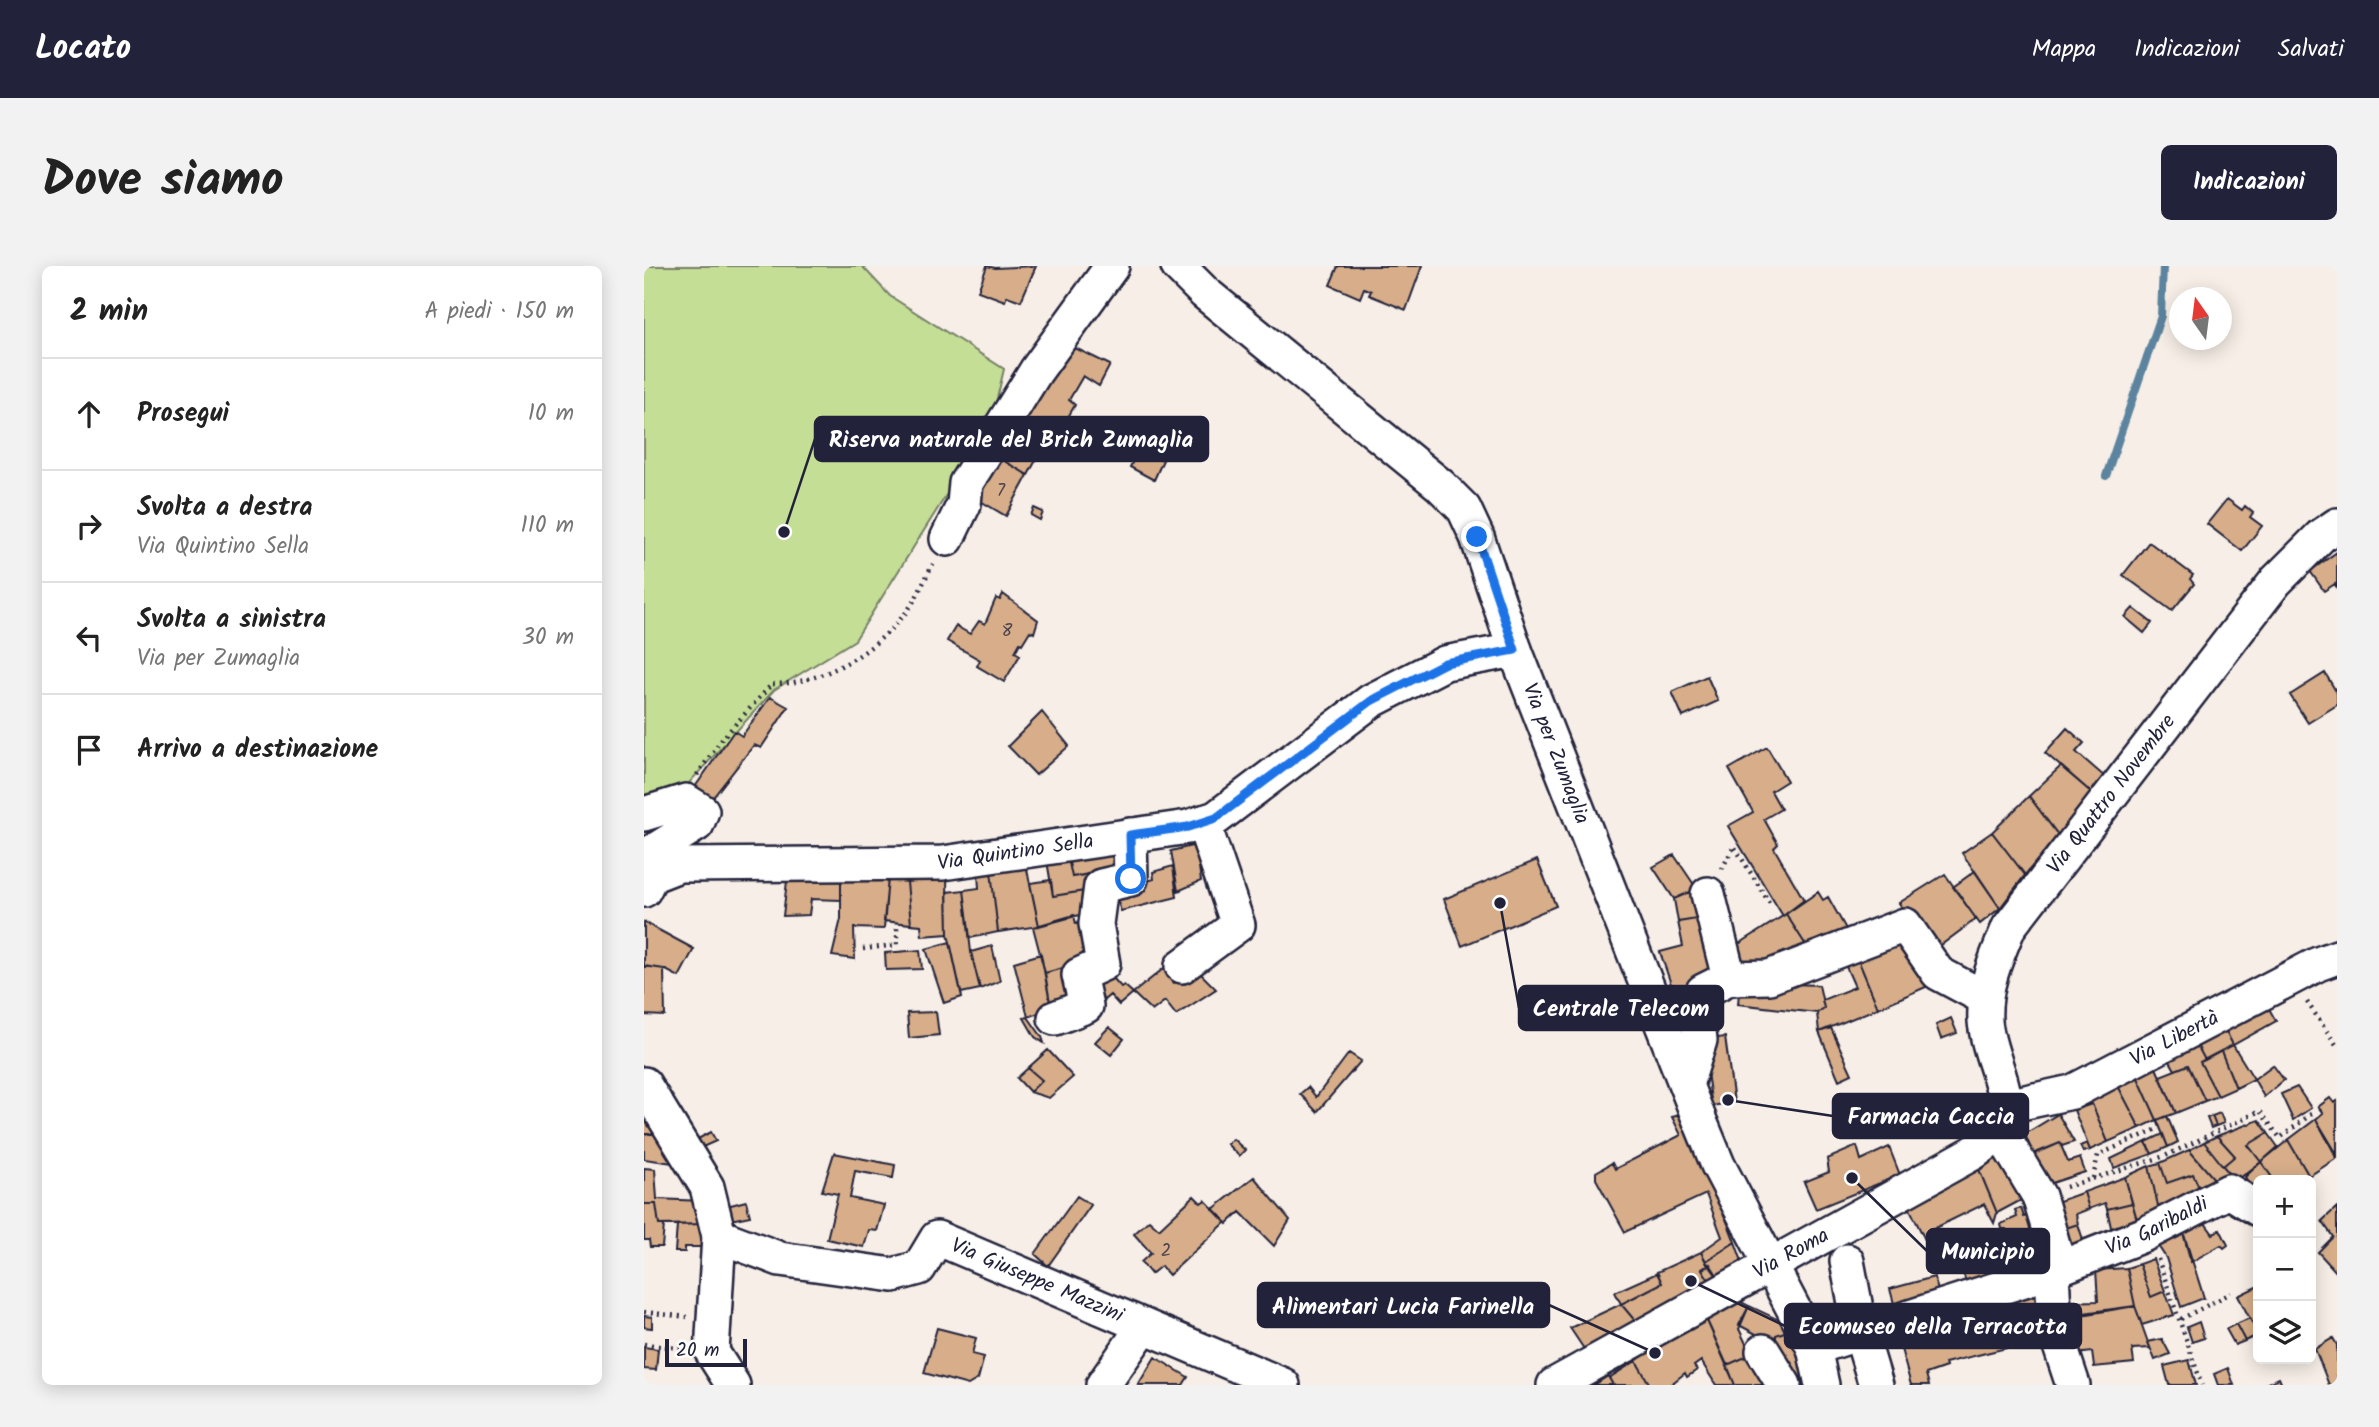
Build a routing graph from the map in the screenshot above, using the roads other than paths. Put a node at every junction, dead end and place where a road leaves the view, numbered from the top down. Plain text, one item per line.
1 (1112, 266) edge
2 (1178, 266) edge
3 (2337, 525) edge
4 (947, 539) road end
5 (1515, 650) junction
6 (644, 814) edge
7 (1203, 822) junction
8 (1130, 835) junction
9 (644, 857) edge
10 (644, 890) edge
11 (1708, 894) road end
12 (2337, 957) edge
13 (1182, 966) dead end
14 (1729, 978) junction
15 (1985, 998) junction
16 (1055, 1018) dead end
17 (644, 1084) edge
18 (1686, 1085) junction
19 (2004, 1119) junction
20 (2253, 1206) edge
21 (719, 1236) junction
22 (1847, 1261) dead end
23 (1771, 1264) junction
24 (2052, 1271) junction
25 (1144, 1326) junction
26 (1861, 1335) junction
27 (1814, 1348) junction
28 (1763, 1351) dead end
29 (1562, 1383) edge
30 (1822, 1383) edge
31 (733, 1385) edge
32 (1104, 1385) edge
33 (1283, 1385) edge
34 (1784, 1385) edge
35 (1789, 1385) edge
36 (1876, 1385) edge
37 (2073, 1385) edge

1 - 4 street
2 - 5 street, Via per Zumaglia
3 - 15 street, Via Quattro Novembre
5 - 7 street, Via Quintino Sella
5 - 18 street, Via per Zumaglia
6 - 9 street
7 - 8 street, Via Quintino Sella
7 - 13 street
8 - 10 street, Via Quintino Sella
8 - 16 street
11 - 14 street
12 - 19 street, Via Libertà
14 - 15 street
14 - 18 street
15 - 19 street, Via Quattro Novembre
17 - 21 street
18 - 23 street, Via per Zumaglia
19 - 23 street, Via Roma
19 - 24 street
20 - 24 street, Via Garibaldi
21 - 25 street, Via Giuseppe Mazzini
21 - 31 street
22 - 26 street
23 - 27 street, Via per Zumaglia
23 - 29 street, Via Roma
24 - 26 street, Via Garibaldi
24 - 37 street
25 - 32 street
25 - 33 street, Via Giuseppe Mazzini
26 - 27 street, Via Garibaldi
26 - 36 street
27 - 30 street, Via per Zumaglia
28 - 34 street
30 - 35 street

